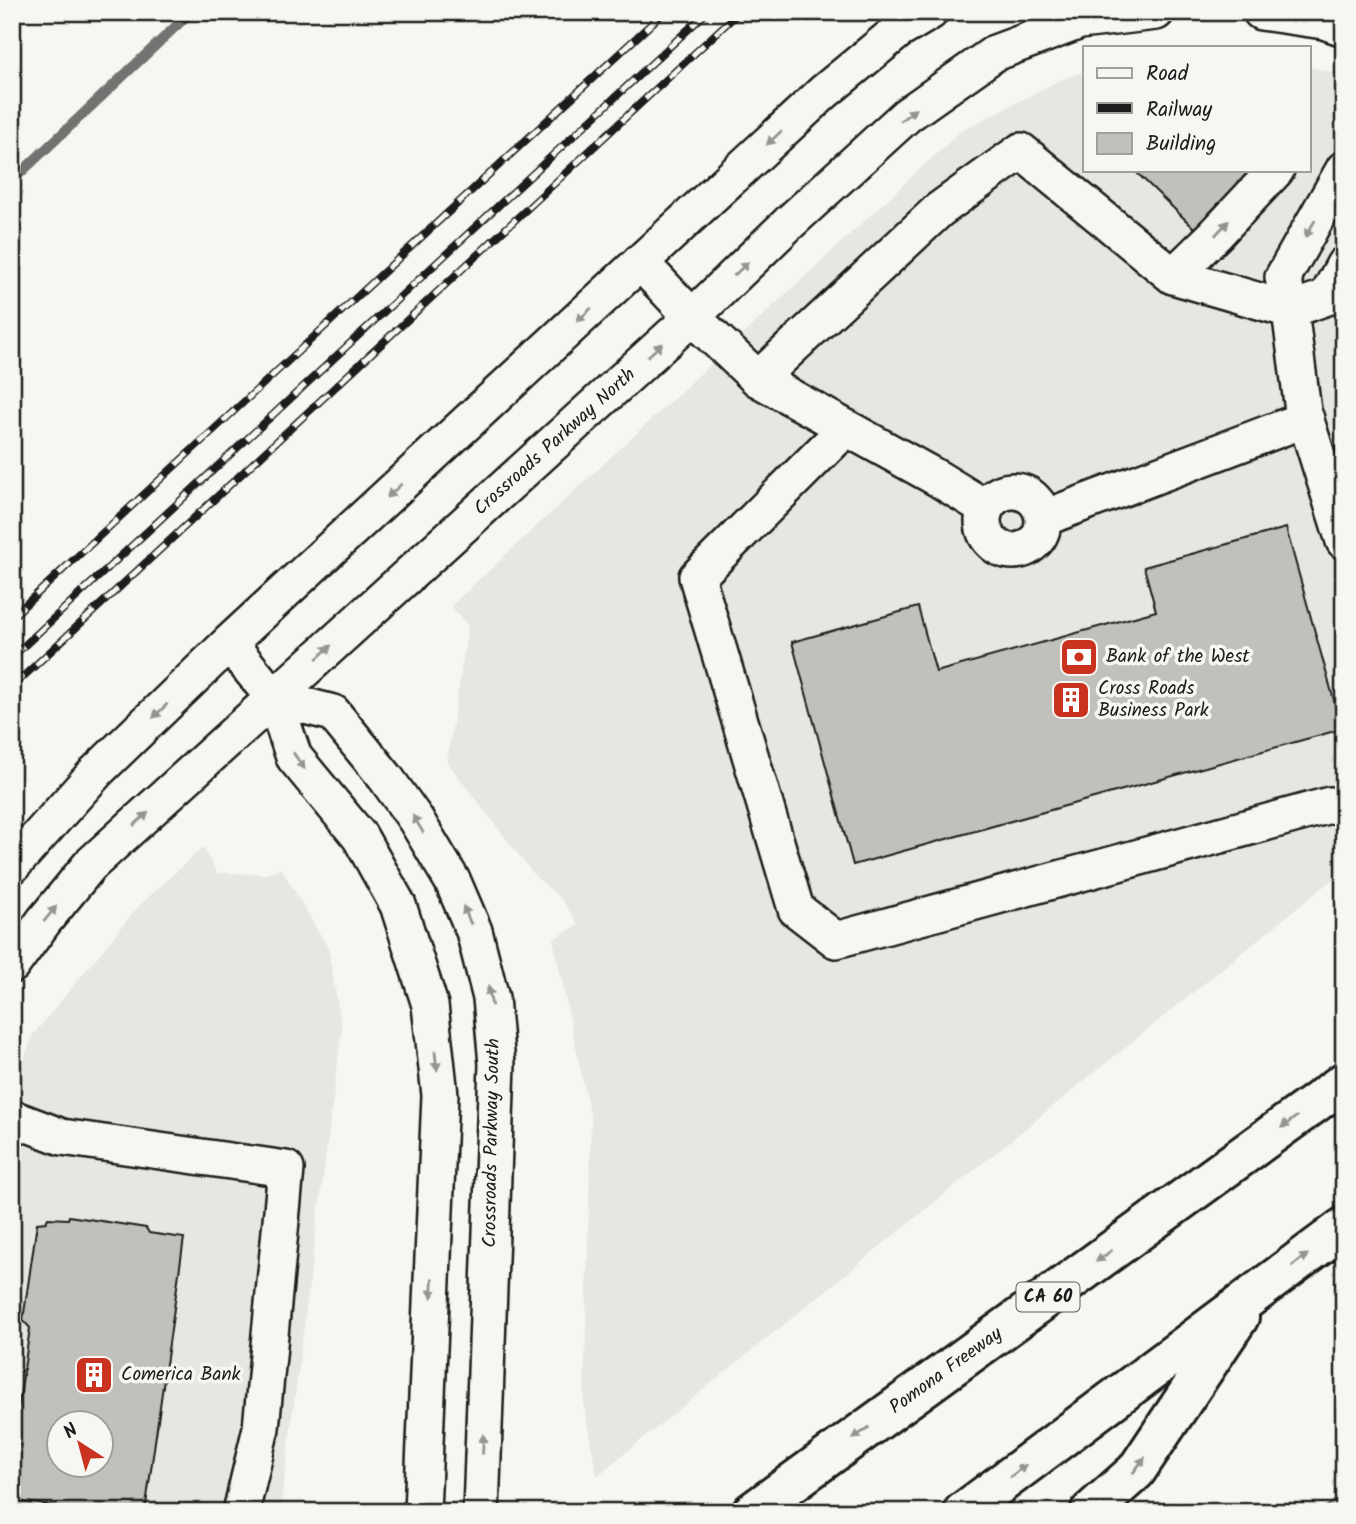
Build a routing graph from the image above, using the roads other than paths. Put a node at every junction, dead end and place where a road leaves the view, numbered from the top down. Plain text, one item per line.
1 (930, 12) edge
2 (1156, 12) edge
3 (1261, 12) edge
4 (1344, 27) edge
5 (1344, 169) edge
6 (1274, 172) edge
7 (640, 262) junction
8 (1344, 265) edge
9 (1172, 276) junction
10 (1290, 310) junction
11 (692, 317) junction
12 (758, 379) junction
13 (1306, 419) junction
14 (846, 428) junction
15 (1344, 541) edge
16 (229, 643) junction
17 (274, 698) junction
18 (1330, 805) dead end
19 (12, 866) edge
20 (12, 965) edge
21 (1344, 1082) edge
22 (12, 1118) edge
23 (1344, 1227) edge
24 (1255, 1293) junction
25 (241, 1512) edge
26 (422, 1512) edge
27 (481, 1512) edge
28 (752, 1512) edge
29 (963, 1512) edge
30 (1090, 1512) edge

1 -> 7 street
11 -> 2 street, Crossroads Parkway North
3 - 4 street
5 -> 10 street
9 -> 6 street
7 - 11 street
7 -> 16 street
8 - 10 street
9 - 10 street
9 - 12 street
10 - 13 street
11 - 12 street
17 -> 11 street, Crossroads Parkway North
12 - 14 street
13 - 14 street
13 - 15 street
14 - 18 street
16 - 17 street
16 -> 19 street
20 -> 17 street, Crossroads Parkway North
17 -> 26 street
27 -> 17 street, Crossroads Parkway South
21 -> 28 highway, Pomona Freeway / CA 60
22 - 25 street
24 -> 23 highway
29 -> 24 highway
30 -> 24 highway

